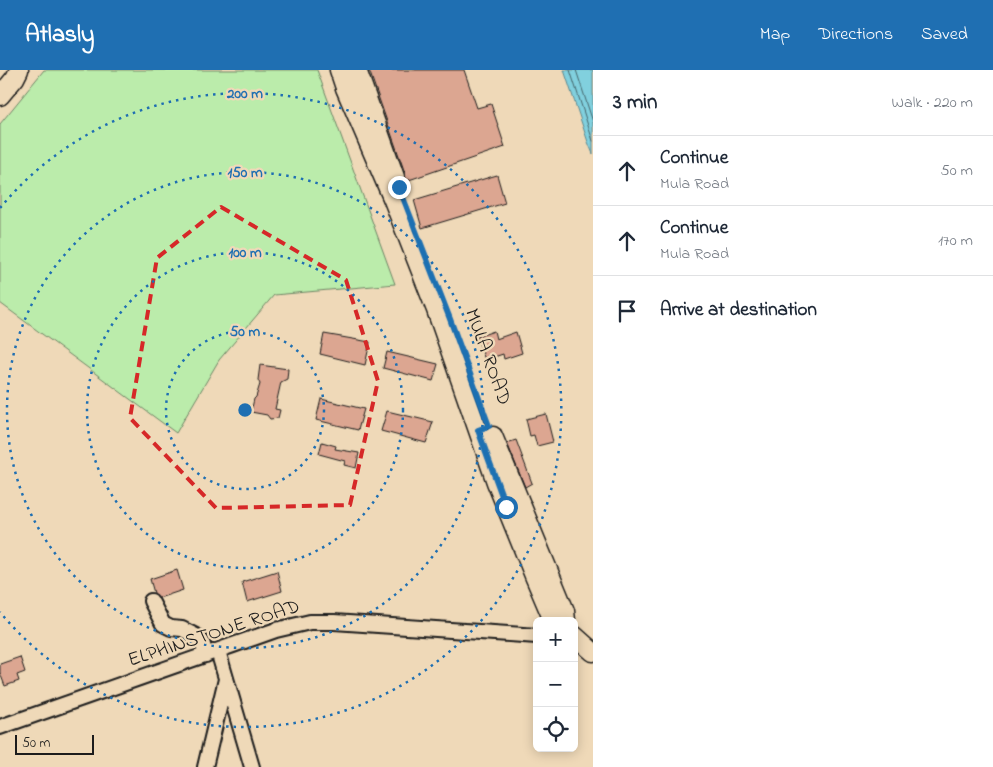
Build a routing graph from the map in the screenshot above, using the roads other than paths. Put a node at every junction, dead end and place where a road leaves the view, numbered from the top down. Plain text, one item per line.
1 (19, 70) edge
2 (339, 70) edge
3 (357, 70) edge
4 (0, 96) edge
5 (364, 108) junction
6 (513, 504) junction
7 (151, 601) dead end
8 (552, 617) edge
9 (566, 617) edge
10 (533, 636) edge
11 (578, 640) edge
12 (593, 652) edge
13 (212, 653) junction
14 (226, 678) junction
15 (0, 727) edge
16 (205, 767) edge
17 (252, 767) edge

1 - 4 main road
2 - 5 main road, MULA ROAD
3 - 5 main road
5 - 6 main road, MULA ROAD
6 - 8 main road, MULA ROAD
6 - 9 main road, MULA ROAD
7 - 13 street
10 - 13 street, ELPHINSTONE ROAD
11 - 12 main road
13 - 14 street
13 - 15 street, ELPHINSTONE ROAD
14 - 16 street
14 - 17 street

